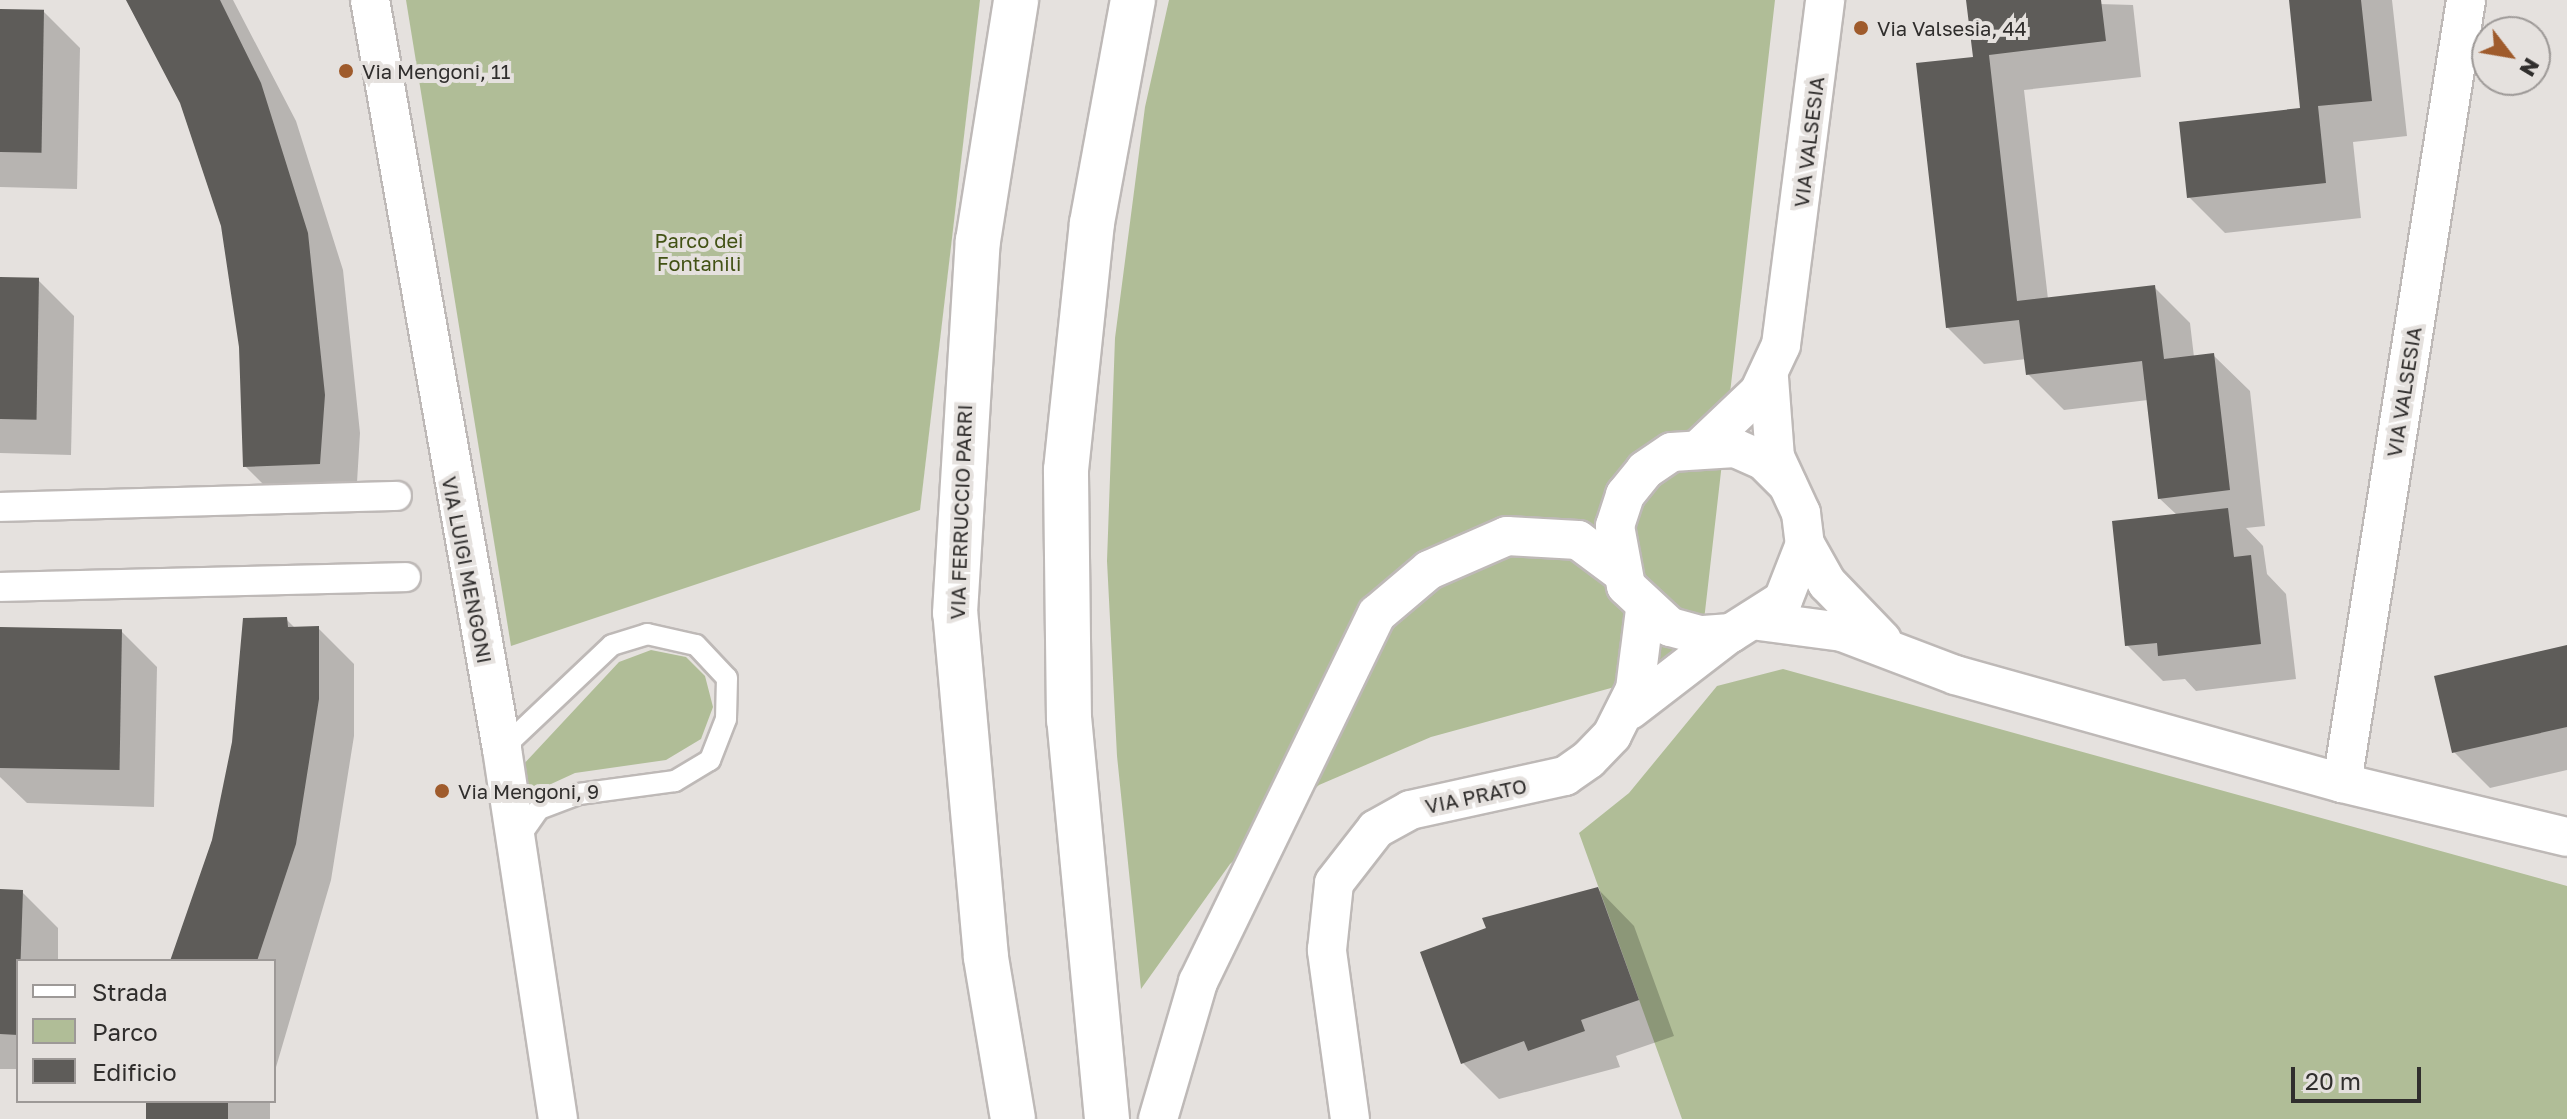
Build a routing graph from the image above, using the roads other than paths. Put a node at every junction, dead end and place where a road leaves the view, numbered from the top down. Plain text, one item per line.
1 (1016, 0) edge
2 (1133, 0) edge
3 (1825, 0) edge
4 (2466, 0) edge
5 (368, 8) edge
6 (1769, 378) junction
7 (1703, 445) junction
8 (1787, 484) junction
9 (397, 496) dead end
10 (0, 507) edge
11 (1805, 544) junction
12 (1621, 572) junction
13 (406, 577) dead end
14 (0, 587) edge
15 (1645, 610) junction
16 (1745, 627) junction
17 (1894, 649) junction
18 (1623, 718) junction
19 (502, 749) junction
20 (2342, 783) junction
21 (2567, 837) edge
22 (515, 844) junction
23 (558, 1119) edge
24 (1013, 1119) edge
25 (1107, 1119) edge
26 (1158, 1119) edge
27 (1350, 1119) edge

1 - 24 main road, VIA FERRUCCIO PARRI
2 - 25 main road
3 - 6 street, VIA VALSESIA
4 - 20 street, VIA VALSESIA
5 - 19 street, VIA LUIGI MENGONI
6 - 7 street, VIA VALSESIA
6 - 8 street, VIA VALSESIA
7 - 8 street
7 - 12 street, VIA VALSESIA
8 - 11 street, VIA VALSESIA
9 - 10 street
11 - 16 street
11 - 17 street, VIA VALSESIA
12 - 15 street, VIA VALSESIA
12 - 26 street
13 - 14 street
15 - 16 street, VIA VALSESIA
15 - 18 street, VIA PRATO
16 - 17 street, VIA VALSESIA
16 - 18 street, VIA PRATO
17 - 20 street, VIA VALSESIA
18 - 27 street, VIA PRATO
19 - 22 street, VIA LUIGI MENGONI
19 - 22 lane
20 - 21 street, VIA VALSESIA
22 - 23 street, VIA LUIGI MENGONI

